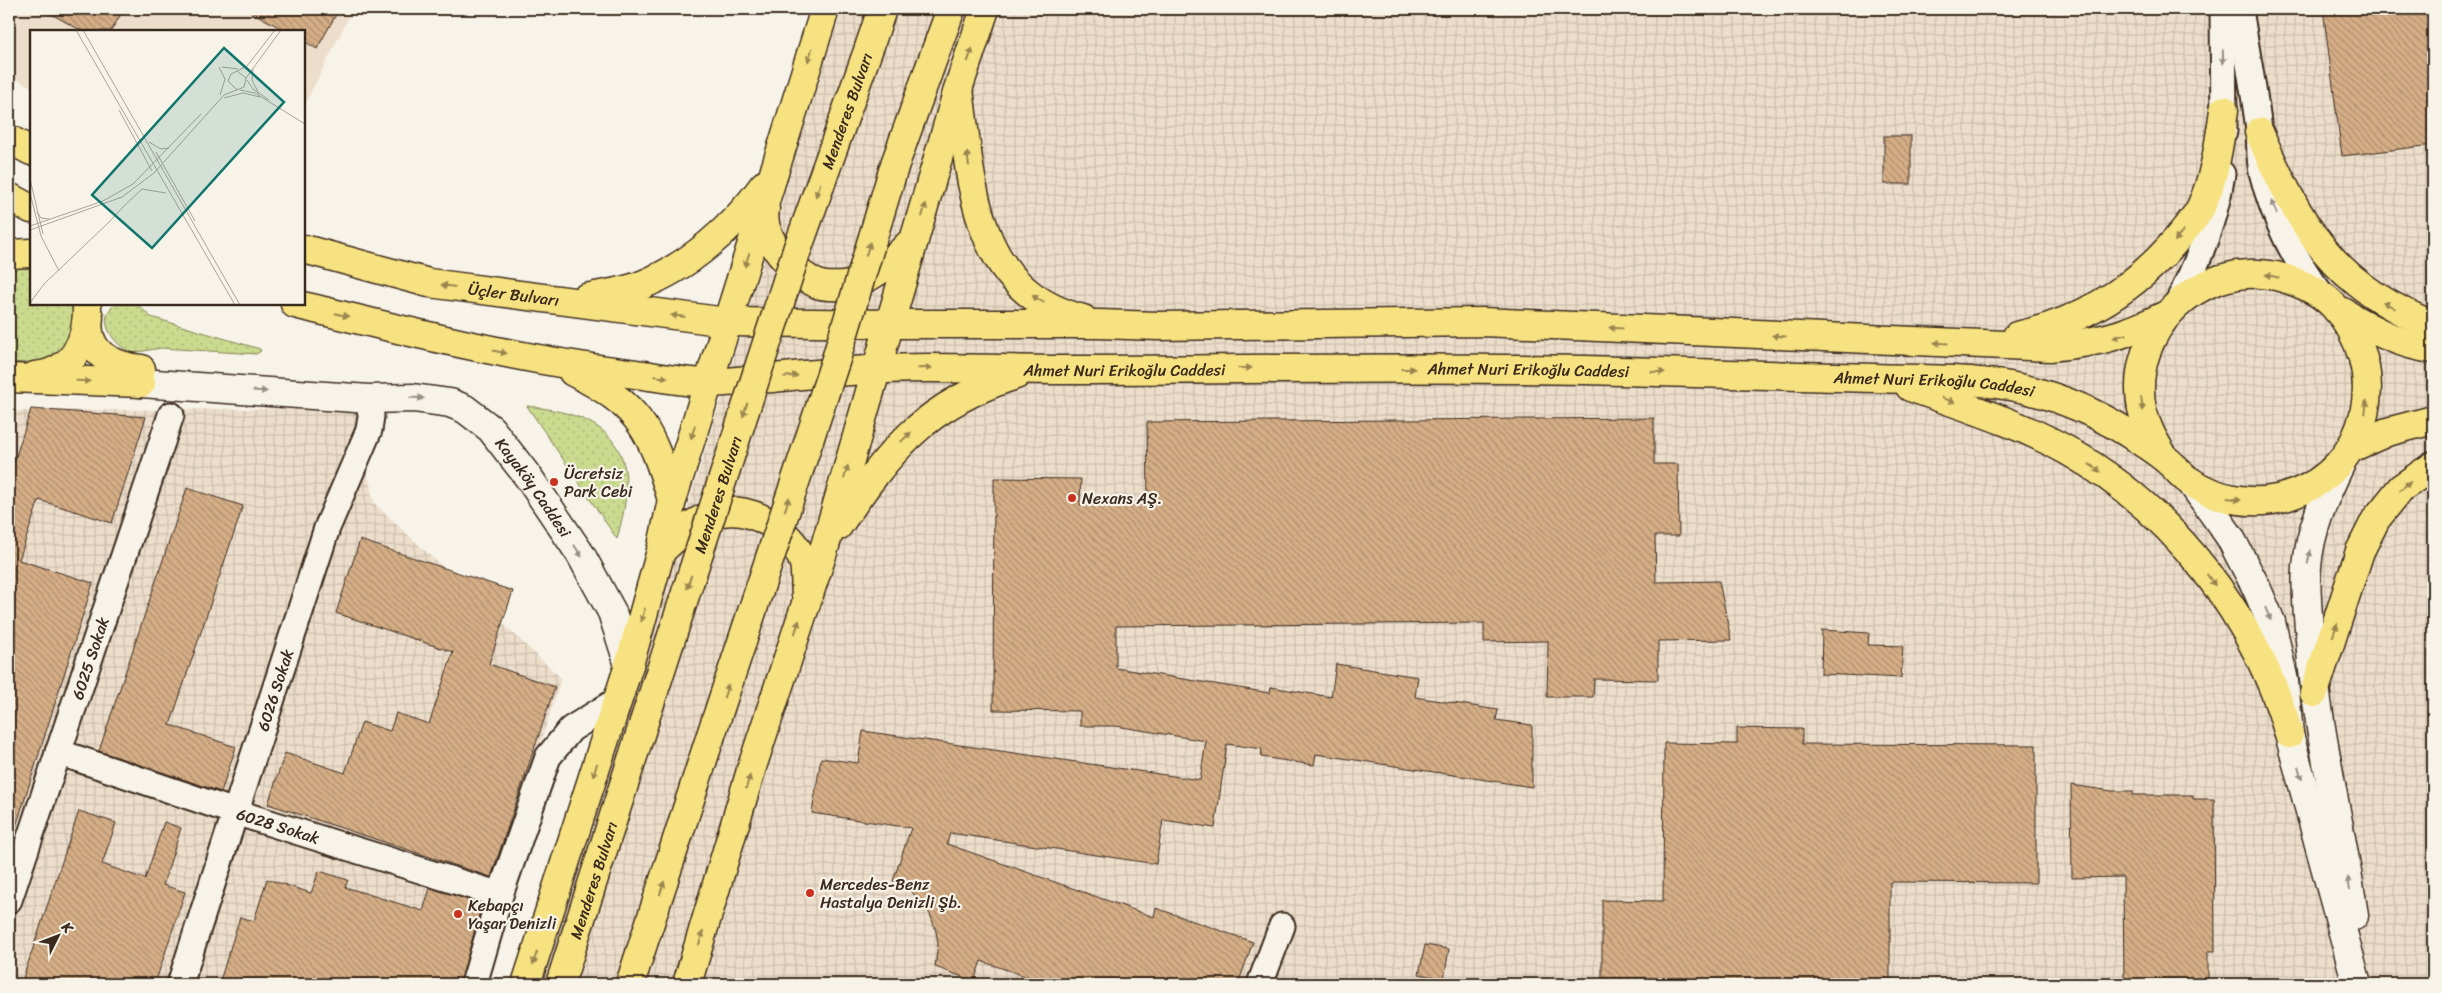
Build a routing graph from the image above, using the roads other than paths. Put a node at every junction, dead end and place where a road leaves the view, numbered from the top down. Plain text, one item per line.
1 (825, 9) edge
2 (882, 9) edge
3 (951, 9) edge
4 (985, 9) edge
5 (2223, 9) edge
6 (2240, 9) edge
7 (959, 86) junction
8 (2224, 110) junction
9 (2259, 132) junction
10 (9, 139) edge
11 (30, 150) edge
12 (774, 171) junction
13 (9, 198) edge
14 (30, 208) edge
15 (916, 236) junction
16 (305, 249) edge
17 (30, 252) edge
18 (9, 254) edge
19 (567, 302) junction
20 (2329, 302) junction
21 (298, 305) edge
22 (2171, 309) junction
23 (89, 311) edge
24 (726, 322) junction
25 (891, 324) junction
26 (1099, 324) junction
27 (2433, 325) edge
28 (1976, 345) junction
29 (2433, 349) edge
30 (558, 364) junction
31 (876, 369) junction
32 (1034, 369) junction
33 (141, 376) junction
34 (12, 377) edge
35 (1885, 379) junction
36 (708, 383) junction
37 (369, 399) junction
38 (170, 415) dead end
39 (2433, 420) edge
40 (2346, 455) junction
41 (2164, 457) junction
42 (2433, 466) edge
43 (2191, 482) junction
44 (672, 500) junction
45 (825, 546) junction
46 (661, 551) junction
47 (807, 599) junction
48 (629, 665) junction
49 (2314, 693) junction
50 (618, 700) junction
51 (2289, 734) junction
52 (58, 752) junction
53 (235, 812) junction
54 (500, 895) junction
55 (9, 900) edge
56 (1282, 926) dead end
57 (180, 984) edge
58 (474, 984) edge
59 (526, 984) edge
60 (560, 984) edge
61 (630, 984) edge
62 (687, 984) edge
63 (1260, 984) edge
64 (2357, 984) edge
65 (2363, 984) edge

1 -> 12 main road
2 -> 60 main road, Menderes Bulvarı, bridge
61 -> 3 main road, bridge
7 -> 4 main road
5 -> 8 street
6 - 9 street
15 -> 7 main road
26 -> 7 main road
8 - 22 street
8 -> 28 main road
20 -> 9 street
27 -> 9 main road
10 - 11 main road
12 - 15 main road
12 - 19 main road
12 -> 24 main road
13 - 14 main road
15 - 25 main road
19 -> 16 main road, Üçler Bulvarı
17 - 18 main road
24 -> 19 main road, Üçler Bulvarı
20 -> 22 main road
20 - 29 main road
40 -> 20 main road
21 -> 30 main road
22 -> 28 main road
22 -> 41 main road
23 - 33 main road
23 - 34 main road
24 - 25 main road, Üçler Bulvarı
24 - 36 main road
25 - 26 main road
25 - 31 main road
28 -> 26 main road
30 -> 36 main road
30 - 44 main road
31 -> 32 main road, Ahmet Nuri Erikoğlu Caddesi
36 -> 31 main road, Ahmet Nuri Erikoğlu Caddesi
45 -> 31 main road
32 -> 35 main road, Ahmet Nuri Erikoğlu Caddesi
45 -> 32 main road
34 -> 33 main road
33 - 37 street, Kayaköy Caddesi
35 - 41 main road, Ahmet Nuri Erikoğlu Caddesi
35 -> 51 main road
36 -> 44 main road
37 -> 48 street, Kayaköy Caddesi
37 - 53 street, 6026 Sokak
38 - 52 street, 6025 Sokak
39 - 40 main road
43 -> 40 main road
49 -> 40 street
41 - 43 main road
49 -> 42 main road
43 -> 51 street
44 - 46 main road
45 - 47 main road
46 - 47 main road
46 -> 48 main road
62 -> 47 main road
48 - 50 main road
65 -> 49 street
50 - 54 street
50 -> 59 main road
51 -> 64 street
52 - 53 street, 6028 Sokak
52 - 55 street, 6025 Sokak
53 - 54 street, 6028 Sokak
53 - 57 street, 6026 Sokak
54 - 58 street
56 - 63 street

